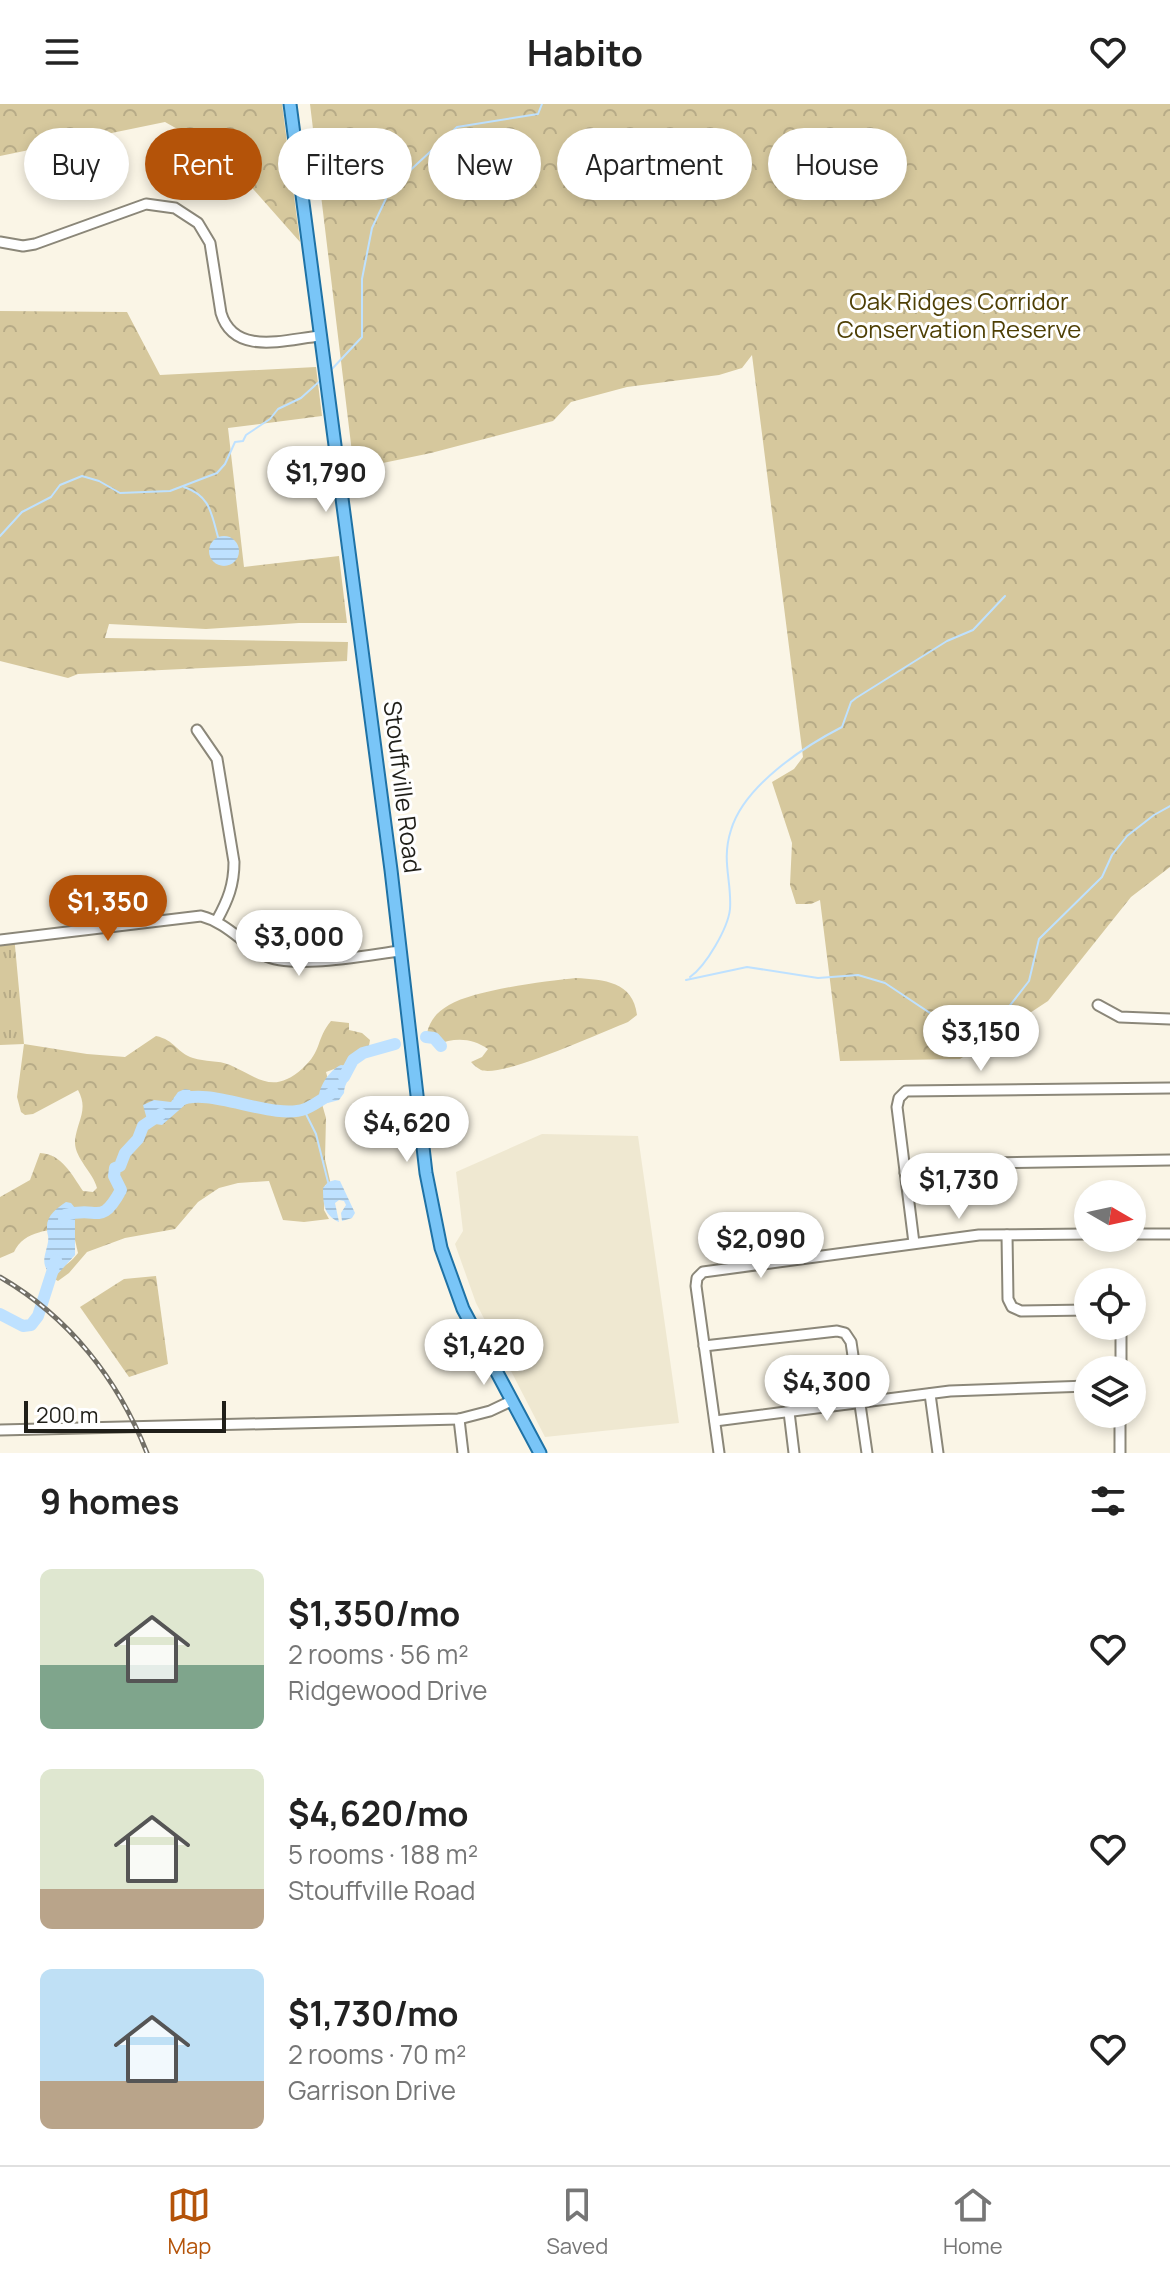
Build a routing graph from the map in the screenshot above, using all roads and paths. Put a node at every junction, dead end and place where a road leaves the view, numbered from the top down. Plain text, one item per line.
1 (290, 104) edge
2 (0, 242) edge
3 (320, 336) junction
4 (197, 730) dead end
5 (217, 920) junction
6 (0, 940) edge
7 (400, 951) junction
8 (1098, 1005) dead end
9 (1170, 1019) edge
10 (1170, 1088) edge
11 (1170, 1160) edge
12 (905, 1173) junction
13 (1074, 1234) edge
14 (1146, 1234) edge
15 (1170, 1234) edge
16 (1007, 1235) junction
17 (914, 1243) junction
18 (1074, 1310) edge
19 (704, 1346) junction
20 (1074, 1386) edge
21 (930, 1394) junction
22 (511, 1401) junction
23 (859, 1402) junction
24 (789, 1412) junction
25 (459, 1419) junction
26 (715, 1421) junction
27 (1120, 1428) edge
28 (0, 1430) edge
29 (463, 1453) edge
30 (540, 1453) edge
31 (719, 1453) edge
32 (794, 1453) edge
33 (867, 1453) edge
34 (938, 1453) edge
35 (1120, 1453) edge

1 - 3 main road, Stouffville Road
2 - 3 street
3 - 7 main road, Stouffville Road
4 - 5 street
5 - 6 street
5 - 7 street
7 - 22 main road, Stouffville Road
8 - 9 street
10 - 12 street
11 - 12 street
12 - 17 street
13 - 16 street
14 - 15 street
16 - 17 street
16 - 18 street
17 - 19 street
19 - 23 street
19 - 26 street
20 - 21 street
21 - 23 street
21 - 34 street
22 - 25 street
22 - 30 main road, Stouffville Road
23 - 24 street
23 - 33 street
24 - 26 street
24 - 32 street
25 - 28 street
25 - 29 street
26 - 31 street
27 - 35 street

